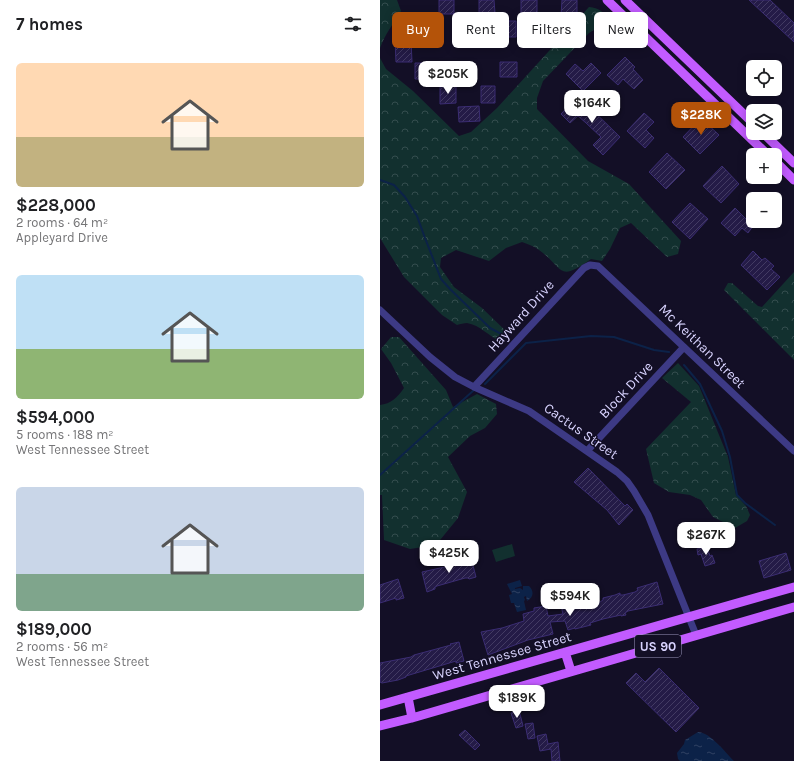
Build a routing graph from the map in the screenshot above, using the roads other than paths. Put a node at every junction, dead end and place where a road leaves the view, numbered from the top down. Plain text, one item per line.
1 (607, 0) edge
2 (625, 0) edge
3 (680, 53) junction
4 (671, 62) junction
5 (746, 117) edge
6 (770, 140) edge
7 (761, 148) edge
8 (794, 163) edge
9 (782, 167) edge
10 (792, 173) edge
11 (590, 265) joint
12 (380, 310) edge
13 (684, 347) junction
14 (474, 387) junction
15 (587, 451) junction
16 (794, 451) edge
17 (794, 587) edge
18 (794, 607) edge
19 (689, 617) junction
20 (696, 635) junction
21 (565, 652) junction
22 (571, 671) junction
23 (408, 697) junction
24 (380, 705) edge
25 (412, 718) junction
26 (380, 726) edge

1 - 4 main road
2 - 3 main road
3 - 4 street
3 - 5 main road
4 - 7 main road
6 - 8 main road
9 - 10 main road
11 - 13 street, Mc Keithan Street
11 - 14 street, Hayward Drive
12 - 14 street, Cactus Street
13 - 15 street, Block Drive
13 - 16 street, Mc Keithan Street
14 - 15 street, Cactus Street
15 - 19 street, Cactus Street
17 - 19 main road, West Tennessee Street / US 90
18 - 20 main road, US 90
19 - 20 street, Cactus Street
19 - 21 main road, West Tennessee Street / US 90
20 - 22 main road, US 90
21 - 22 main road
21 - 23 main road, West Tennessee Street / US 90
22 - 25 main road, US 90
23 - 24 main road, West Tennessee Street / US 90
23 - 25 main road
25 - 26 main road, US 90

